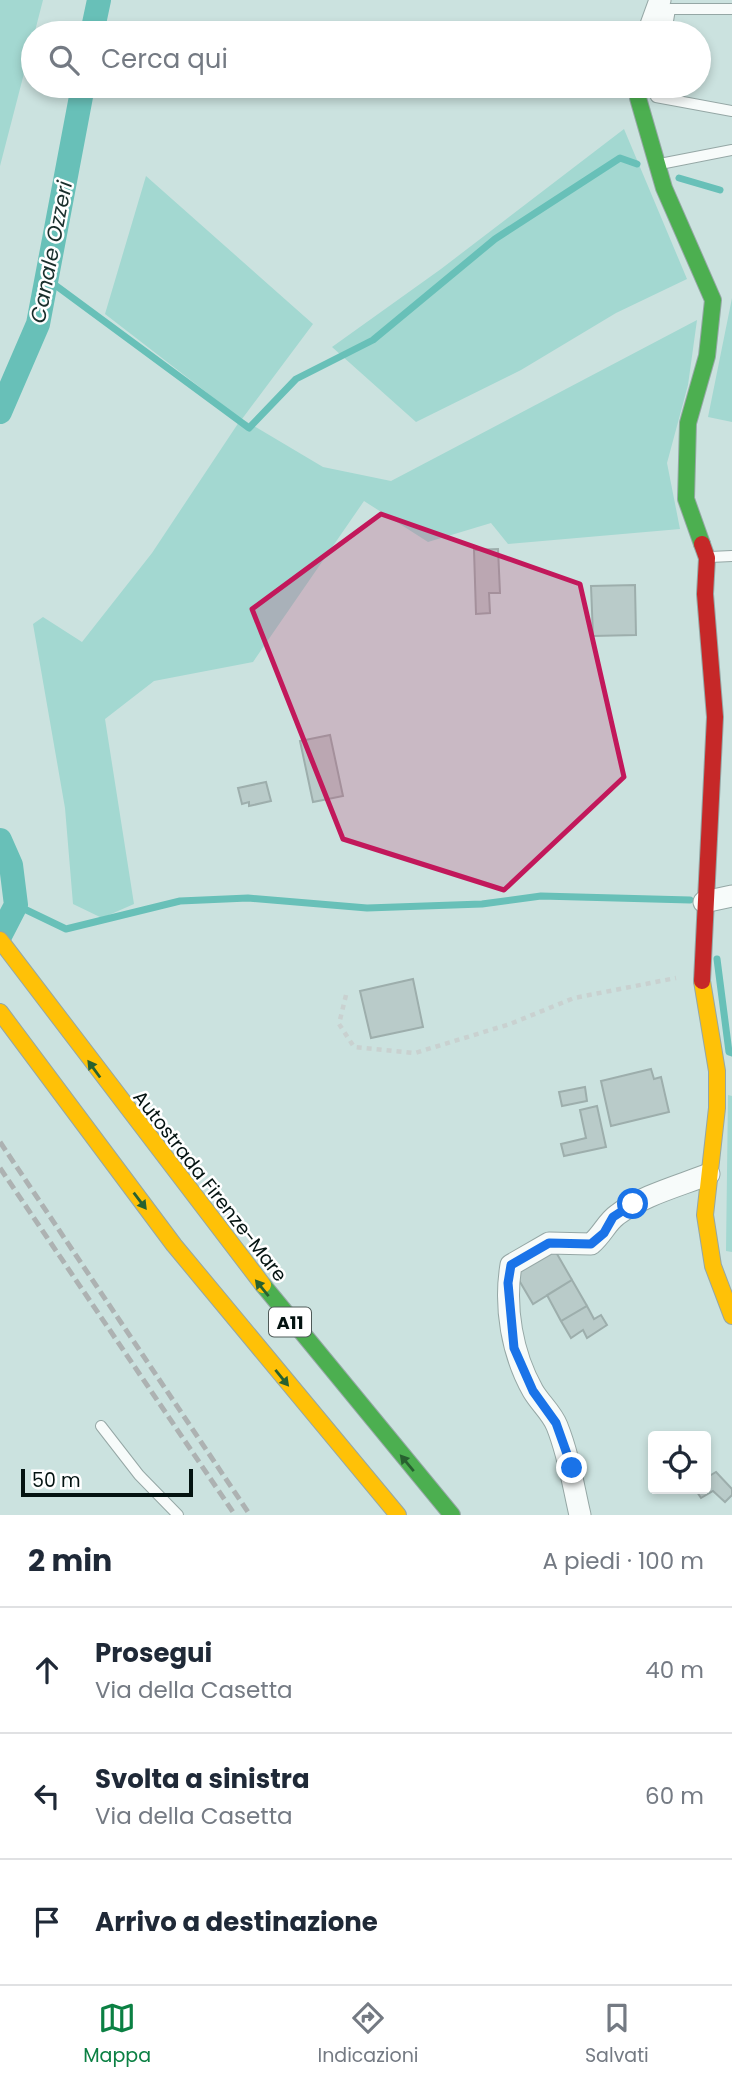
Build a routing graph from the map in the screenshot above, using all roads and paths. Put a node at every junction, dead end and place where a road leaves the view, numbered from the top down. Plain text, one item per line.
1 (660, 0) edge
2 (732, 9) edge
3 (652, 21) edge
4 (668, 21) edge
5 (638, 98) edge
6 (661, 98) edge
7 (732, 111) edge
8 (732, 150) edge
9 (657, 164) junction
10 (732, 556) edge
11 (707, 558) junction
12 (732, 896) edge
13 (704, 902) junction
14 (0, 940) edge
15 (702, 973) junction
16 (346, 995) dead end
17 (0, 1012) edge
18 (709, 1174) junction
19 (732, 1316) edge
20 (101, 1426) dead end
21 (178, 1515) edge
22 (398, 1515) edge
23 (452, 1515) edge
24 (580, 1515) edge

1 - 3 street
2 - 4 lane
5 - 9 main road
6 - 7 lane
8 - 9 lane
9 - 11 main road
10 - 11 lane
11 - 13 main road
12 - 13 street
13 - 15 main road
23 -> 14 main road, Autostrada Firenze-Mare / A11
15 - 16 path
15 - 18 main road
17 -> 22 main road, A11
18 - 19 main road
18 - 24 street
20 - 21 lane

